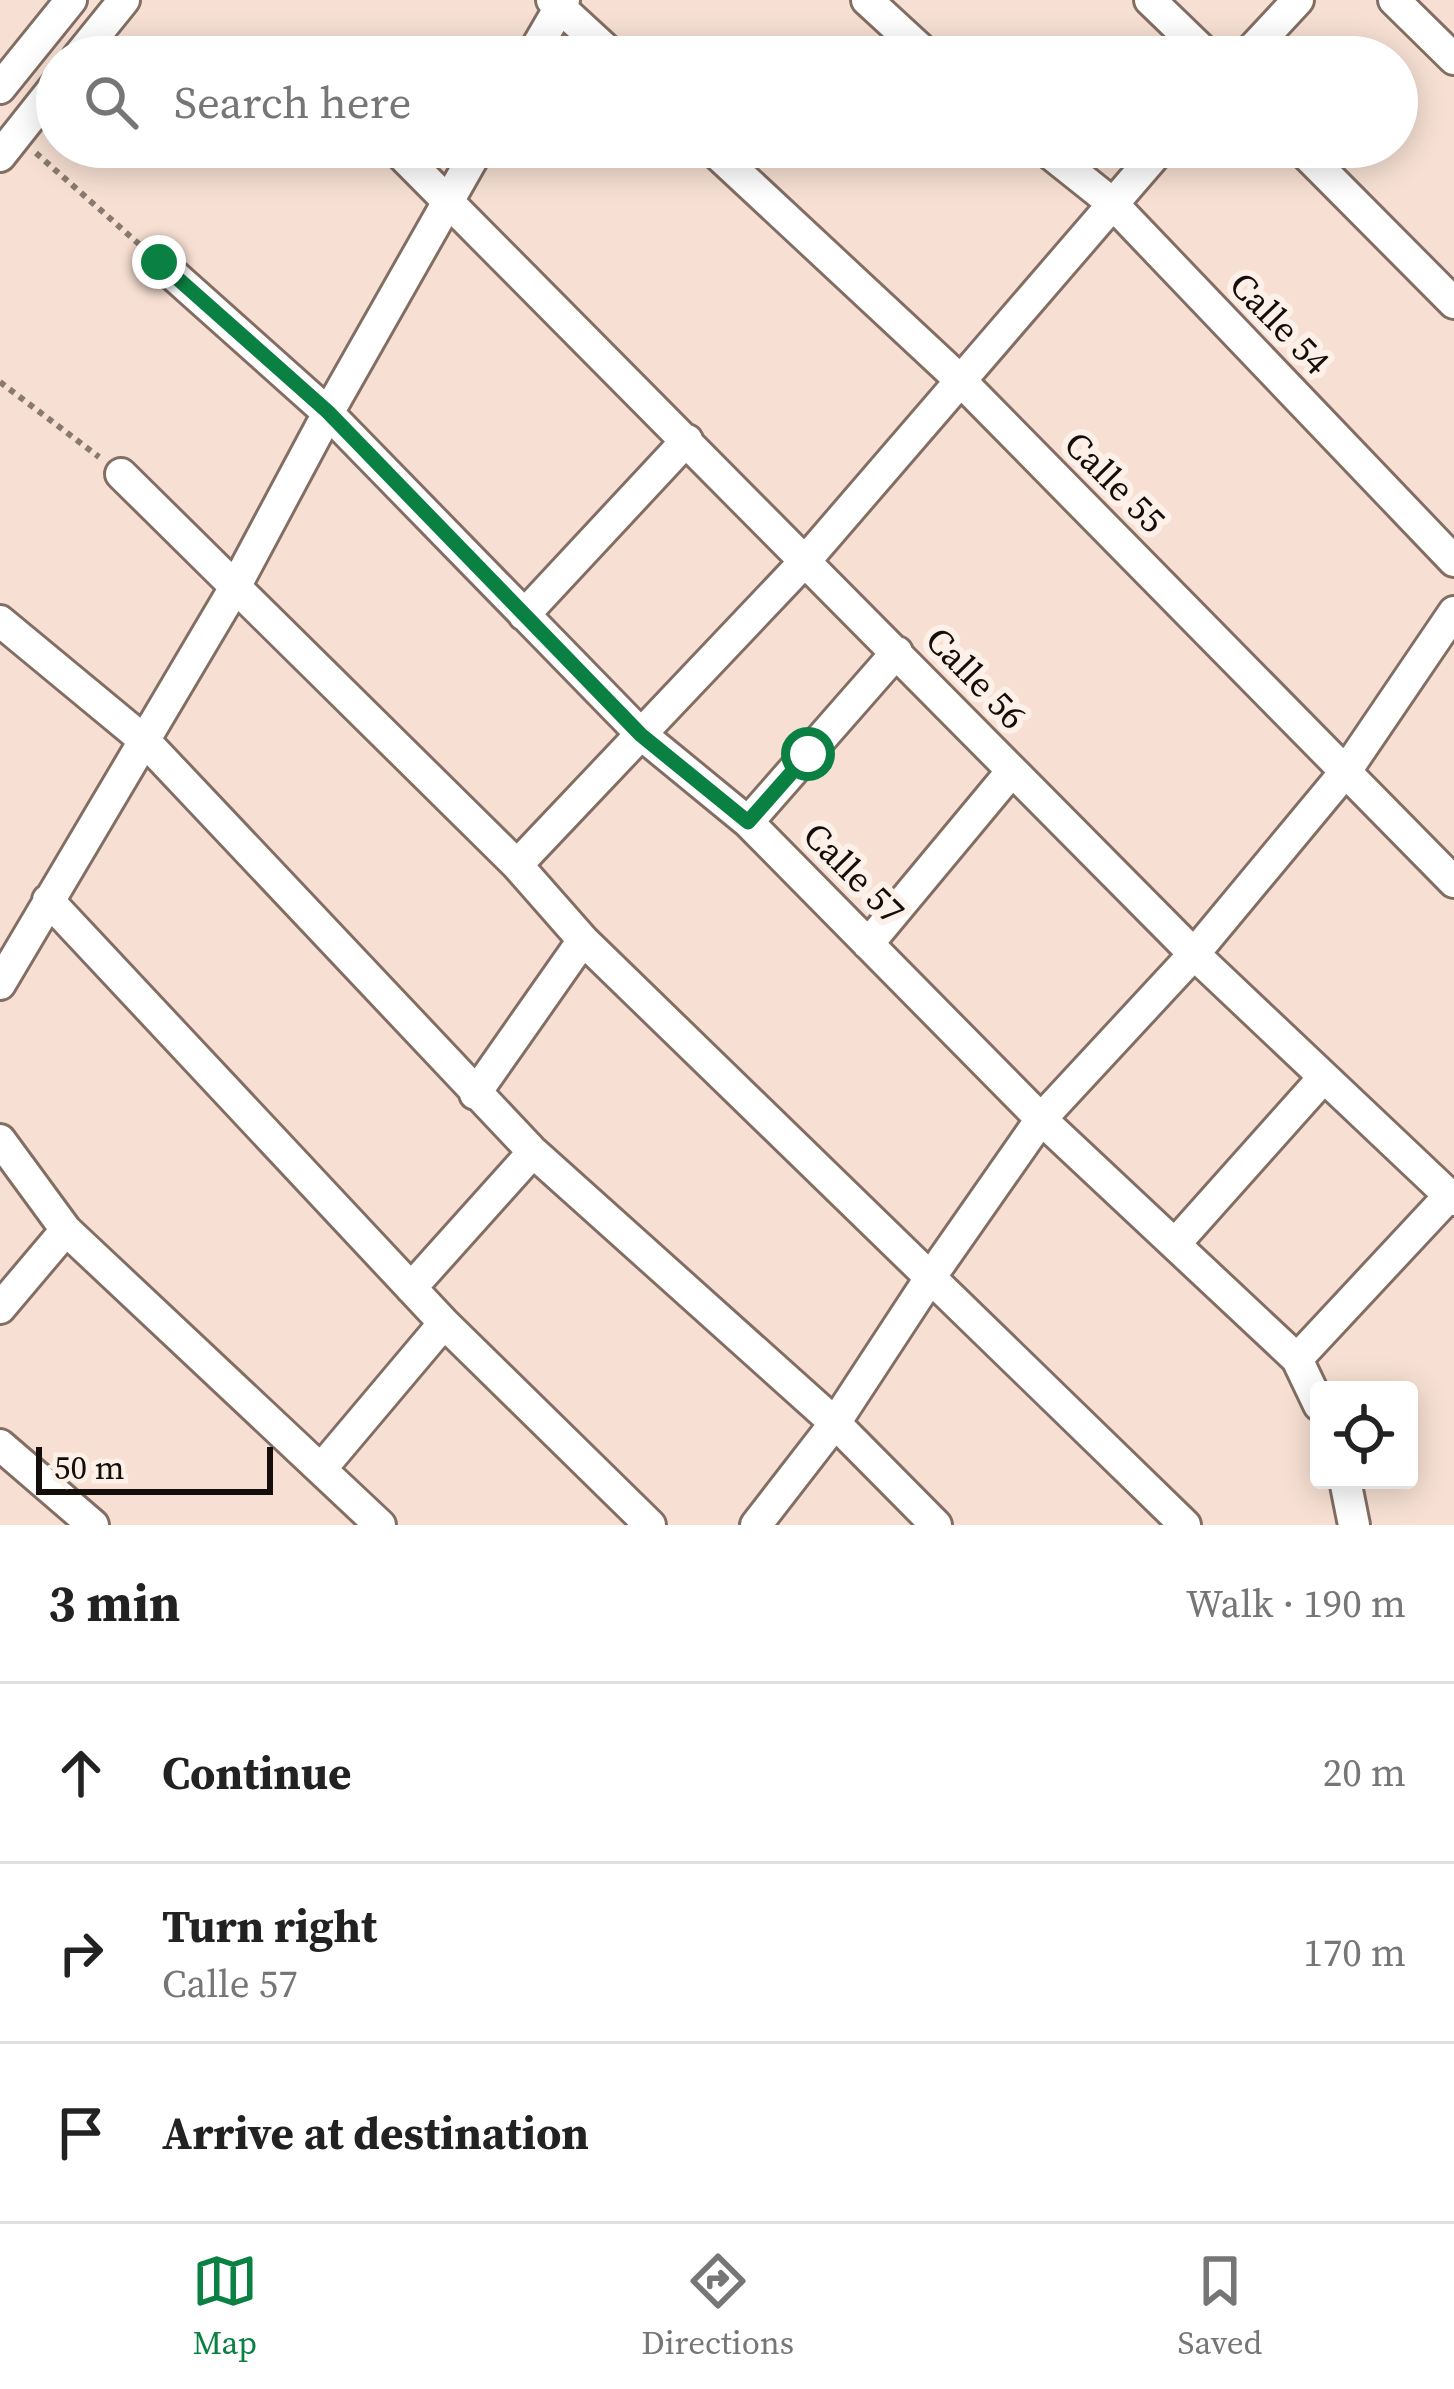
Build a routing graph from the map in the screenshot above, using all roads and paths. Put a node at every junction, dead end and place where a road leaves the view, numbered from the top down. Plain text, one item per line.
1 (70, 0) edge
2 (124, 0) edge
3 (867, 0) edge
4 (1150, 0) edge
5 (1298, 0) edge
6 (1394, 0) edge
7 (559, 2) edge
8 (41, 36) edge
9 (95, 36) edge
10 (542, 36) edge
11 (593, 36) edge
12 (906, 36) edge
13 (1187, 36) edge
14 (1265, 36) edge
15 (36, 43) edge
16 (1454, 59) edge
17 (0, 88) edge
18 (36, 110) edge
19 (8, 145) edge
20 (36, 167) edge
21 (38, 168) edge
22 (415, 168) edge
23 (467, 168) edge
24 (733, 168) edge
25 (1068, 168) edge
26 (1143, 168) edge
27 (1320, 168) edge
28 (448, 202) junction
29 (1111, 202) junction
30 (159, 262) joint
31 (1454, 303) edge
32 (960, 380) junction
33 (0, 382) edge
34 (328, 412) junction
35 (687, 440) junction
36 (121, 474) joint
37 (806, 560) junction
38 (1454, 561) edge
39 (234, 589) junction
40 (1454, 612) edge
41 (524, 614) junction
42 (0, 621) edge
43 (897, 652) junction
44 (641, 735) junction
45 (145, 741) junction
46 (1346, 771) junction
47 (1011, 772) junction
48 (748, 822) junction
49 (518, 865) junction
50 (1454, 882) edge
51 (48, 900) junction
52 (583, 940) junction
53 (868, 944) junction
54 (1194, 954) junction
55 (0, 984) edge
56 (1324, 1077) junction
57 (475, 1094) junction
58 (1041, 1119) junction
59 (0, 1140) edge
60 (532, 1151) junction
61 (1452, 1198) edge
62 (66, 1230) junction
63 (1175, 1244) junction
64 (932, 1275) junction
65 (411, 1288) junction
66 (0, 1308) edge
67 (444, 1324) junction
68 (1297, 1359) junction
69 (1310, 1386) edge
70 (835, 1423) junction
71 (0, 1445) edge
72 (321, 1469) junction
73 (1347, 1489) edge
74 (93, 1525) edge
75 (380, 1525) edge
76 (650, 1525) edge
77 (756, 1525) edge
78 (936, 1525) edge
79 (1185, 1525) edge
80 (1354, 1525) edge

1 - 8 street
2 - 9 street
3 - 12 street
4 - 13 street
5 - 14 street
6 - 16 street
7 - 10 street
7 - 11 street
15 - 17 street
18 - 19 street
19 - 20 path
21 - 30 path
22 - 28 street, Calle 56
23 - 28 street
24 - 32 street, Calle 55
25 - 29 street, Calle 54
26 - 29 street
27 - 31 street
28 - 34 street
28 - 35 street, Calle 56
29 - 32 street
29 - 38 street, Calle 54
30 - 34 street, Calle 57
32 - 37 street
32 - 46 street, Calle 55
33 - 36 path
34 - 39 street
34 - 41 street, Calle 57
35 - 37 street, Calle 56
35 - 41 street
36 - 39 street
37 - 43 street, Calle 56
37 - 44 street
39 - 45 street
39 - 49 street
40 - 46 street
41 - 44 street, Calle 57
42 - 45 street
43 - 47 street, Calle 56
43 - 48 street
44 - 48 street, Calle 57
44 - 49 street
45 - 51 street
45 - 57 street
46 - 50 street, Calle 55
46 - 54 street
47 - 53 street
47 - 54 street, Calle 56
48 - 53 street, Calle 57
49 - 52 street
51 - 55 street
51 - 65 street
52 - 57 street
52 - 64 street
53 - 58 street, Calle 57
54 - 56 street, Calle 56
54 - 58 street
56 - 61 street, Calle 56
56 - 63 street
57 - 60 street
58 - 63 street, Calle 57
58 - 64 street
59 - 62 street
60 - 65 street
60 - 70 street
61 - 68 street
62 - 66 street
62 - 72 street
63 - 68 street, Calle 57
64 - 70 street
64 - 79 street
65 - 67 street
67 - 72 street
67 - 76 street
68 - 69 street, Calle 57
70 - 77 street
70 - 78 street
71 - 74 street
72 - 75 street
73 - 80 street

